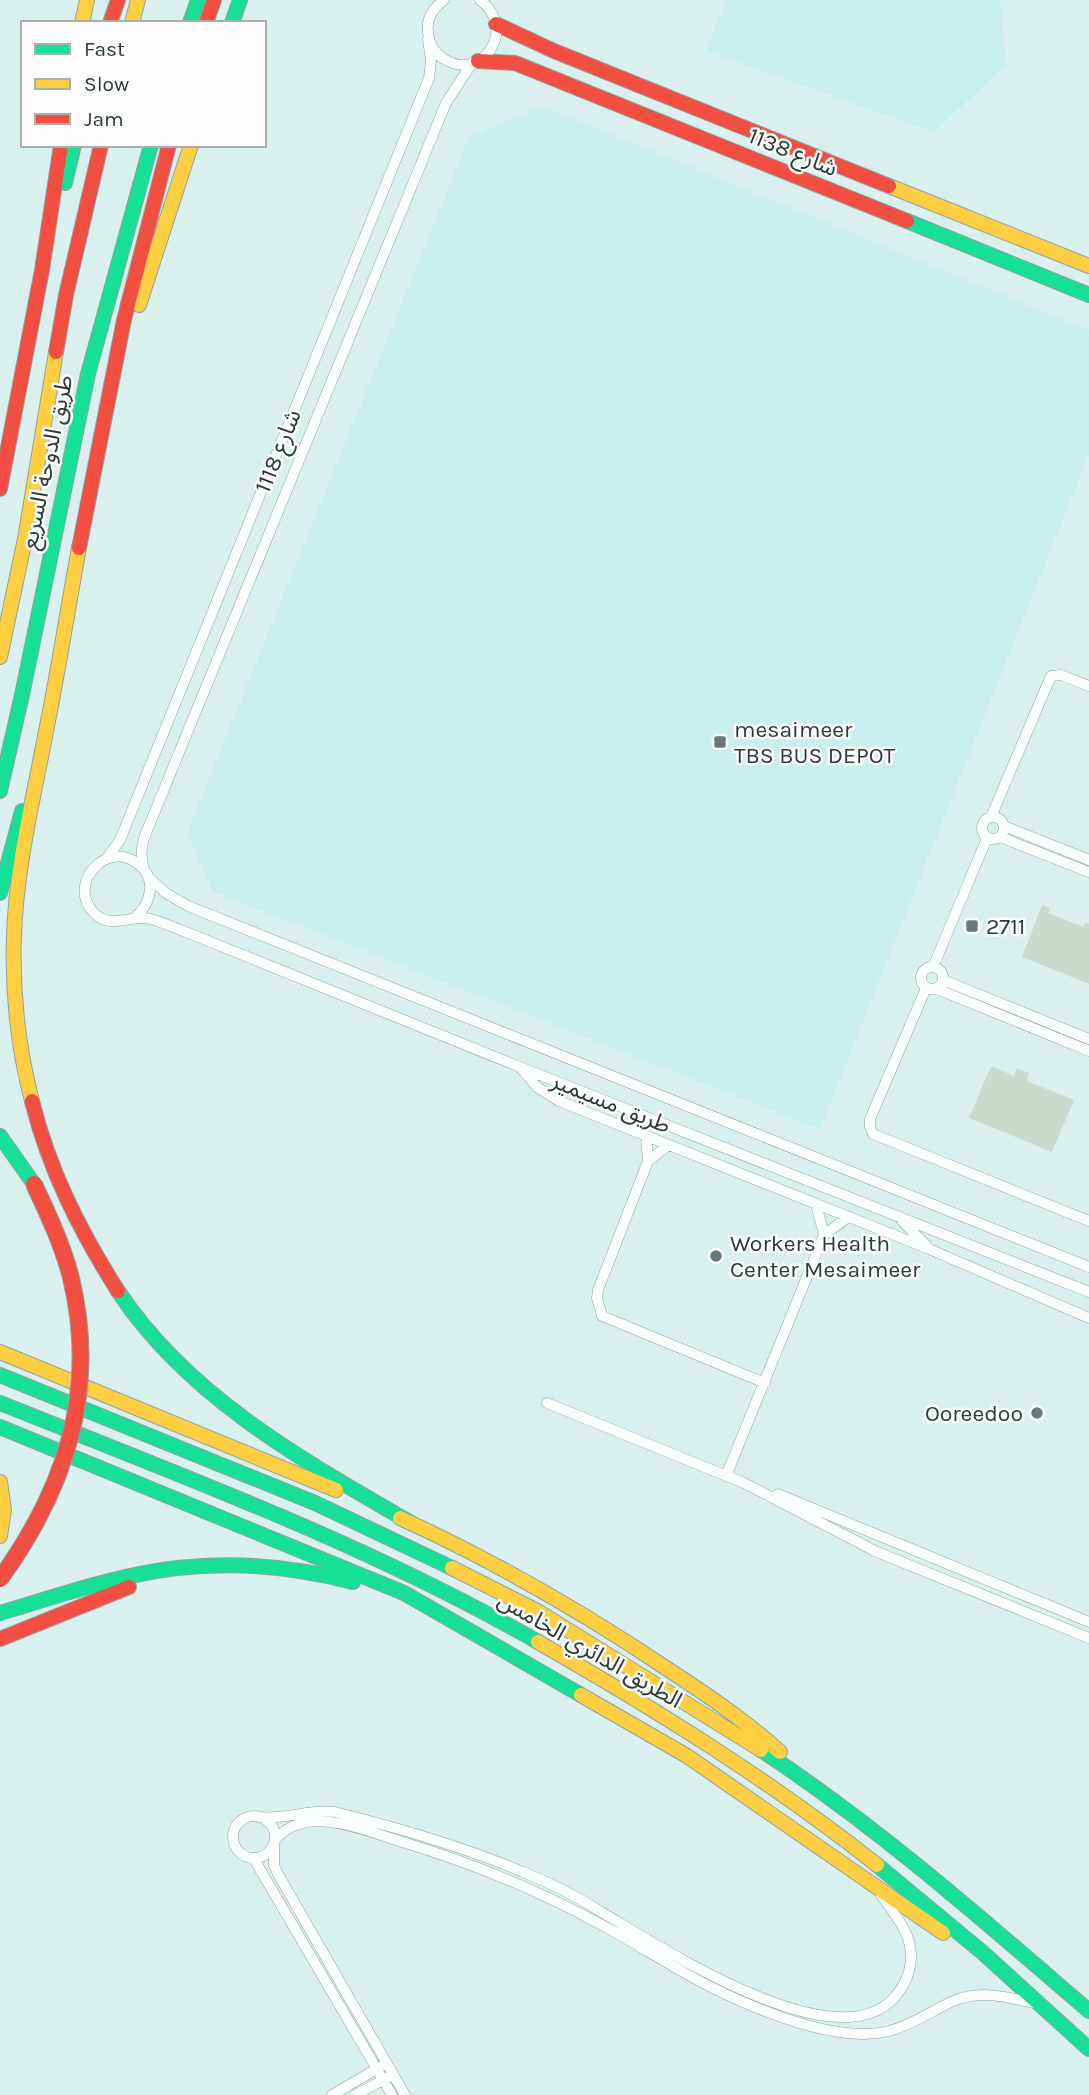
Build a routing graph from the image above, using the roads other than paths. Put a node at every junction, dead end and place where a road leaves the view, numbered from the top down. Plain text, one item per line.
1 (87, 0) edge
2 (118, 0) edge
3 (138, 0) edge
4 (198, 0) edge
5 (214, 0) edge
6 (240, 0) edge
7 (444, 0) edge
8 (480, 0) edge
9 (494, 0) edge
10 (495, 20) junction
11 (82, 21) edge
12 (111, 21) edge
13 (133, 21) edge
14 (191, 21) edge
15 (207, 21) edge
16 (233, 21) edge
17 (428, 39) junction
18 (475, 62) junction
19 (61, 147) edge
20 (73, 147) edge
21 (101, 147) edge
22 (150, 147) edge
23 (168, 147) edge
24 (190, 147) edge
25 (1089, 267) edge
26 (42, 270) junction
27 (1089, 295) edge
28 (113, 381) junction
29 (0, 489) edge
30 (0, 657) edge
31 (55, 682) junction
32 (1089, 686) edge
33 (0, 791) edge
34 (991, 817) junction
35 (1004, 826) junction
36 (1000, 837) junction
37 (987, 838) junction
38 (107, 858) junction
39 (1089, 860) edge
40 (1089, 872) edge
41 (146, 874) junction
42 (0, 894) edge
43 (133, 919) junction
44 (933, 967) junction
45 (935, 986) junction
46 (1089, 1039) edge
47 (1089, 1051) edge
48 (520, 1067) junction
49 (0, 1136) edge
50 (646, 1136) junction
51 (669, 1145) junction
52 (648, 1161) junction
53 (816, 1184) junction
54 (778, 1189) junction
55 (816, 1204) junction
56 (848, 1217) junction
57 (898, 1217) junction
58 (1089, 1220) edge
59 (824, 1235) junction
60 (929, 1249) junction
61 (1089, 1267) edge
62 (1089, 1292) edge
63 (1089, 1318) edge
64 (0, 1352) edge
65 (0, 1375) edge
66 (765, 1382) junction
67 (0, 1402) edge
68 (547, 1403) dead end
69 (0, 1427) edge
70 (726, 1476) junction
71 (0, 1482) edge
72 (744, 1483) junction
73 (411, 1523) junction
74 (0, 1536) edge
75 (218, 1566) junction
76 (0, 1579) edge
77 (0, 1613) edge
78 (1089, 1622) edge
79 (467, 1629) junction
80 (1089, 1637) edge
81 (0, 1639) edge
82 (813, 1784) junction
83 (258, 1817) junction
84 (274, 1842) junction
85 (254, 1859) junction
86 (874, 1886) junction
87 (1016, 1982) junction
88 (1057, 1982) junction
89 (1089, 2003) edge
90 (1043, 2006) junction
91 (1089, 2011) edge
92 (809, 2012) junction
93 (807, 2024) junction
94 (1089, 2049) edge
95 (382, 2066) junction
96 (388, 2077) junction
97 (332, 2095) edge
98 (355, 2095) edge
99 (392, 2095) edge
100 (405, 2095) edge

1 - 11 main road
2 - 12 main road
3 - 13 main road
4 - 14 main road
5 - 15 main road
6 - 16 main road
7 - 17 street, شارع 1118
8 - 10 street
9 - 10 street
10 - 18 street, شارع 1118
10 - 25 main road, شارع 1138
17 - 18 street
17 - 38 street, شارع 1118
18 - 27 main road, شارع 1138
18 - 41 street, شارع 1118
19 - 26 main road
20 - 26 main road
21 - 30 main road, طريق الدوحة السريع
22 - 33 main road, طريق الدوحة السريع
23 - 28 main road
24 - 28 main road
26 - 29 main road
28 - 31 main road
31 - 42 main road
31 - 73 main road
32 - 34 street
34 - 35 street
34 - 37 street
35 - 36 street
35 - 39 street
36 - 37 street
36 - 40 street
37 - 44 street
38 - 41 street
38 - 43 street
41 - 43 street
41 - 61 street, طريق مسيمير
43 - 48 street, طريق مسيمير
44 - 45 street
44 - 45 street
45 - 46 street
45 - 47 street
45 - 58 street
48 - 50 street
48 - 53 street, طريق مسيمير
49 - 76 main road, bridge
50 - 51 street
50 - 52 street
51 - 52 street
51 - 54 street
52 - 66 street
53 - 54 street
53 - 57 street, طريق مسيمير
54 - 55 street
55 - 56 street
55 - 59 street
56 - 59 street
56 - 60 street
57 - 60 street
57 - 62 street, طريق مسيمير
59 - 66 street
60 - 63 street
64 - 73 main road
65 - 82 main road, الطريق الدائري الخامس
66 - 70 street
67 - 87 main road, الطريق الدائري الخامس
68 - 70 street
69 - 79 main road
70 - 72 street
71 - 74 main road
72 - 78 street
72 - 80 street
73 - 82 main road
75 - 77 main road
75 - 79 main road
75 - 81 main road
79 - 86 main road
82 - 88 main road, الطريق الدائري الخامس
83 - 84 street
83 - 85 street
83 - 92 street
84 - 85 street
84 - 93 street
84 - 95 street
85 - 95 street
86 - 87 main road
86 - 92 street
87 - 90 main road, الطريق الدائري الخامس
88 - 89 main road
88 - 91 main road, الطريق الدائري الخامس
90 - 93 street
90 - 94 main road, الطريق الدائري الخامس
92 - 93 street
95 - 96 street
95 - 97 street
96 - 98 street
96 - 99 street
96 - 100 street

